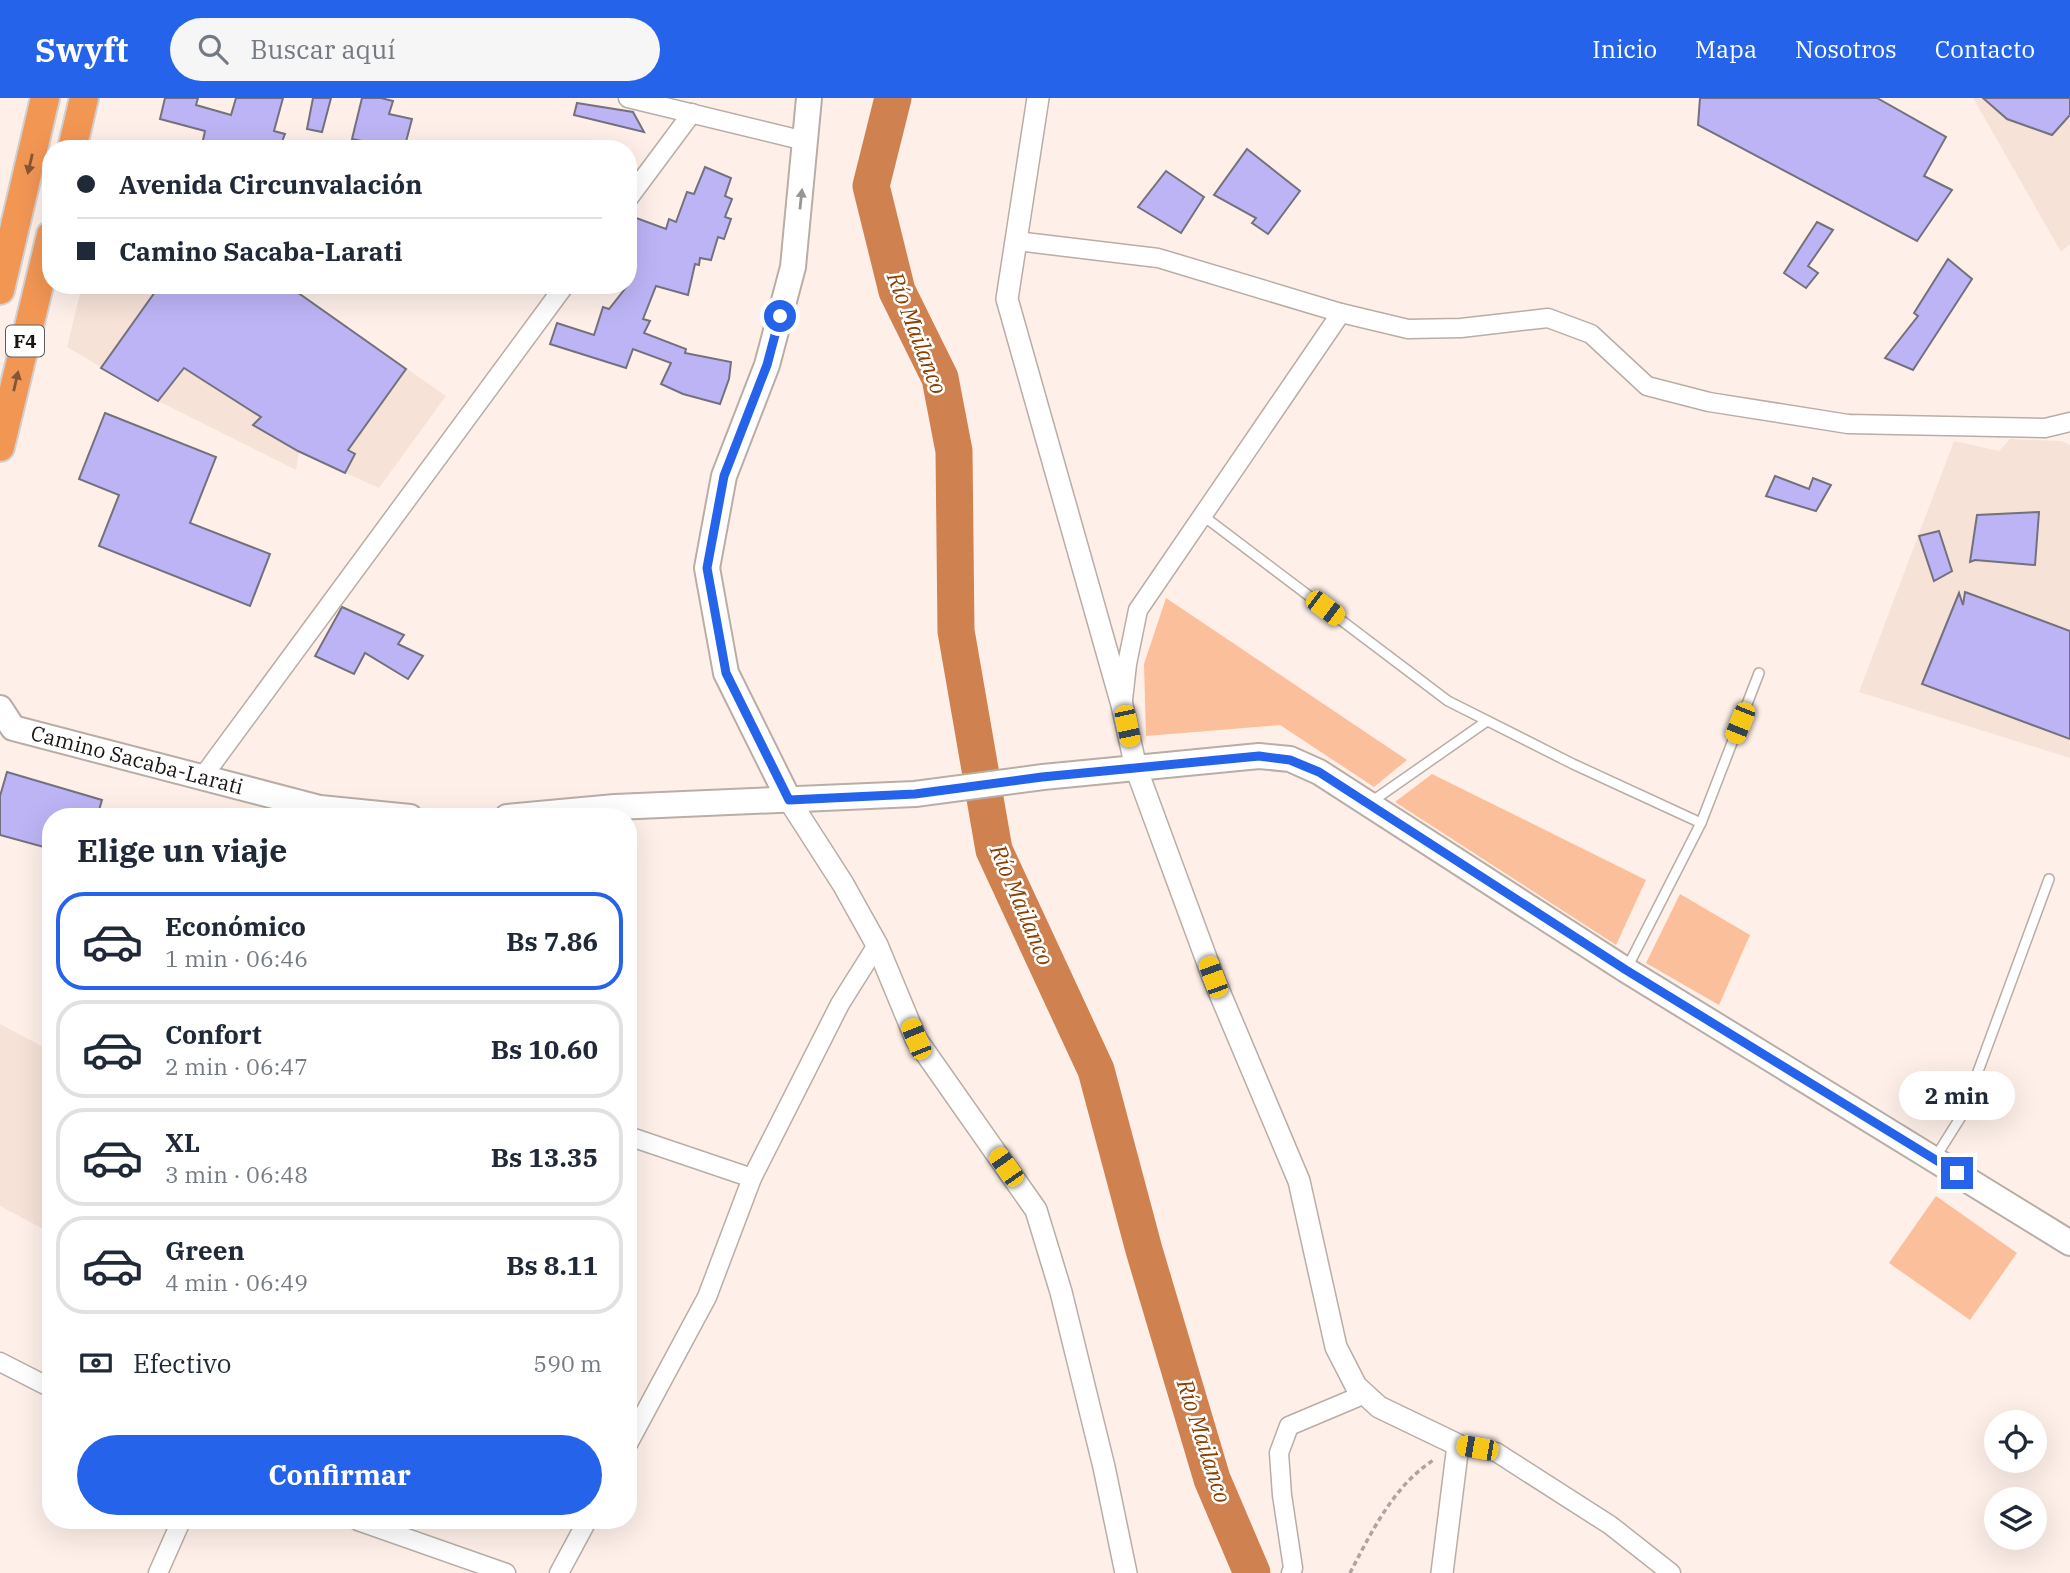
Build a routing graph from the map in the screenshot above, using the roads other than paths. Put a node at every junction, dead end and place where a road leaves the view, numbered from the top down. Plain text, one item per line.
1 (45, 98) edge
2 (84, 98) edge
3 (628, 98) edge
4 (809, 98) edge
5 (1038, 98) edge
6 (692, 113) junction
7 (74, 140) edge
8 (805, 141) junction
9 (637, 187) edge
10 (1016, 241) junction
11 (42, 273) edge
12 (0, 290) edge
13 (558, 294) edge
14 (1341, 313) junction
15 (2069, 423) edge
16 (0, 447) edge
17 (1202, 515) junction
18 (1759, 673) dead end
19 (1122, 705) junction
20 (0, 708) edge
21 (1487, 721) junction
22 (1136, 768) junction
23 (201, 779) junction
24 (789, 800) junction
25 (1368, 803) junction
26 (320, 808) edge
27 (604, 808) edge
28 (1700, 823) junction
29 (2049, 879) dead end
30 (877, 945) junction
31 (1626, 970) junction
32 (637, 1139) edge
33 (1934, 1159) junction
34 (752, 1178) junction
35 (2070, 1243) edge
36 (0, 1362) edge
37 (42, 1383) edge
38 (1365, 1394) junction
39 (637, 1427) edge
40 (1458, 1445) junction
41 (177, 1529) edge
42 (381, 1529) edge
43 (583, 1529) edge
44 (158, 1573) edge
45 (506, 1573) edge
46 (559, 1573) edge
47 (1126, 1573) edge
48 (1291, 1573) edge
49 (1441, 1573) edge
50 (1671, 1573) edge

1 -> 12 highway
2 - 7 highway
3 - 6 street
4 - 8 main road
5 - 10 street
6 - 8 street
6 - 9 street
24 -> 8 main road
10 - 14 street
10 - 19 street
16 -> 11 highway, F4
13 - 23 street
14 - 15 street
14 - 17 street
17 - 19 street
17 - 21 lane
18 - 28 lane
19 - 22 street
20 - 23 main road, Camino Sacaba-Larati
21 - 25 lane
21 - 28 lane
22 - 24 main road
22 - 25 main road
22 - 38 street
23 - 26 main road, Camino Sacaba-Larati
24 - 27 main road
24 - 30 street
25 - 31 main road
28 - 31 lane
29 - 33 lane
30 - 34 street
30 - 47 street
31 - 33 main road
32 - 34 street
33 - 35 main road
34 - 39 street
36 - 37 street
38 - 40 street
38 - 48 street
40 - 49 street
40 - 50 street
41 - 44 street
42 - 45 street
43 - 46 street

